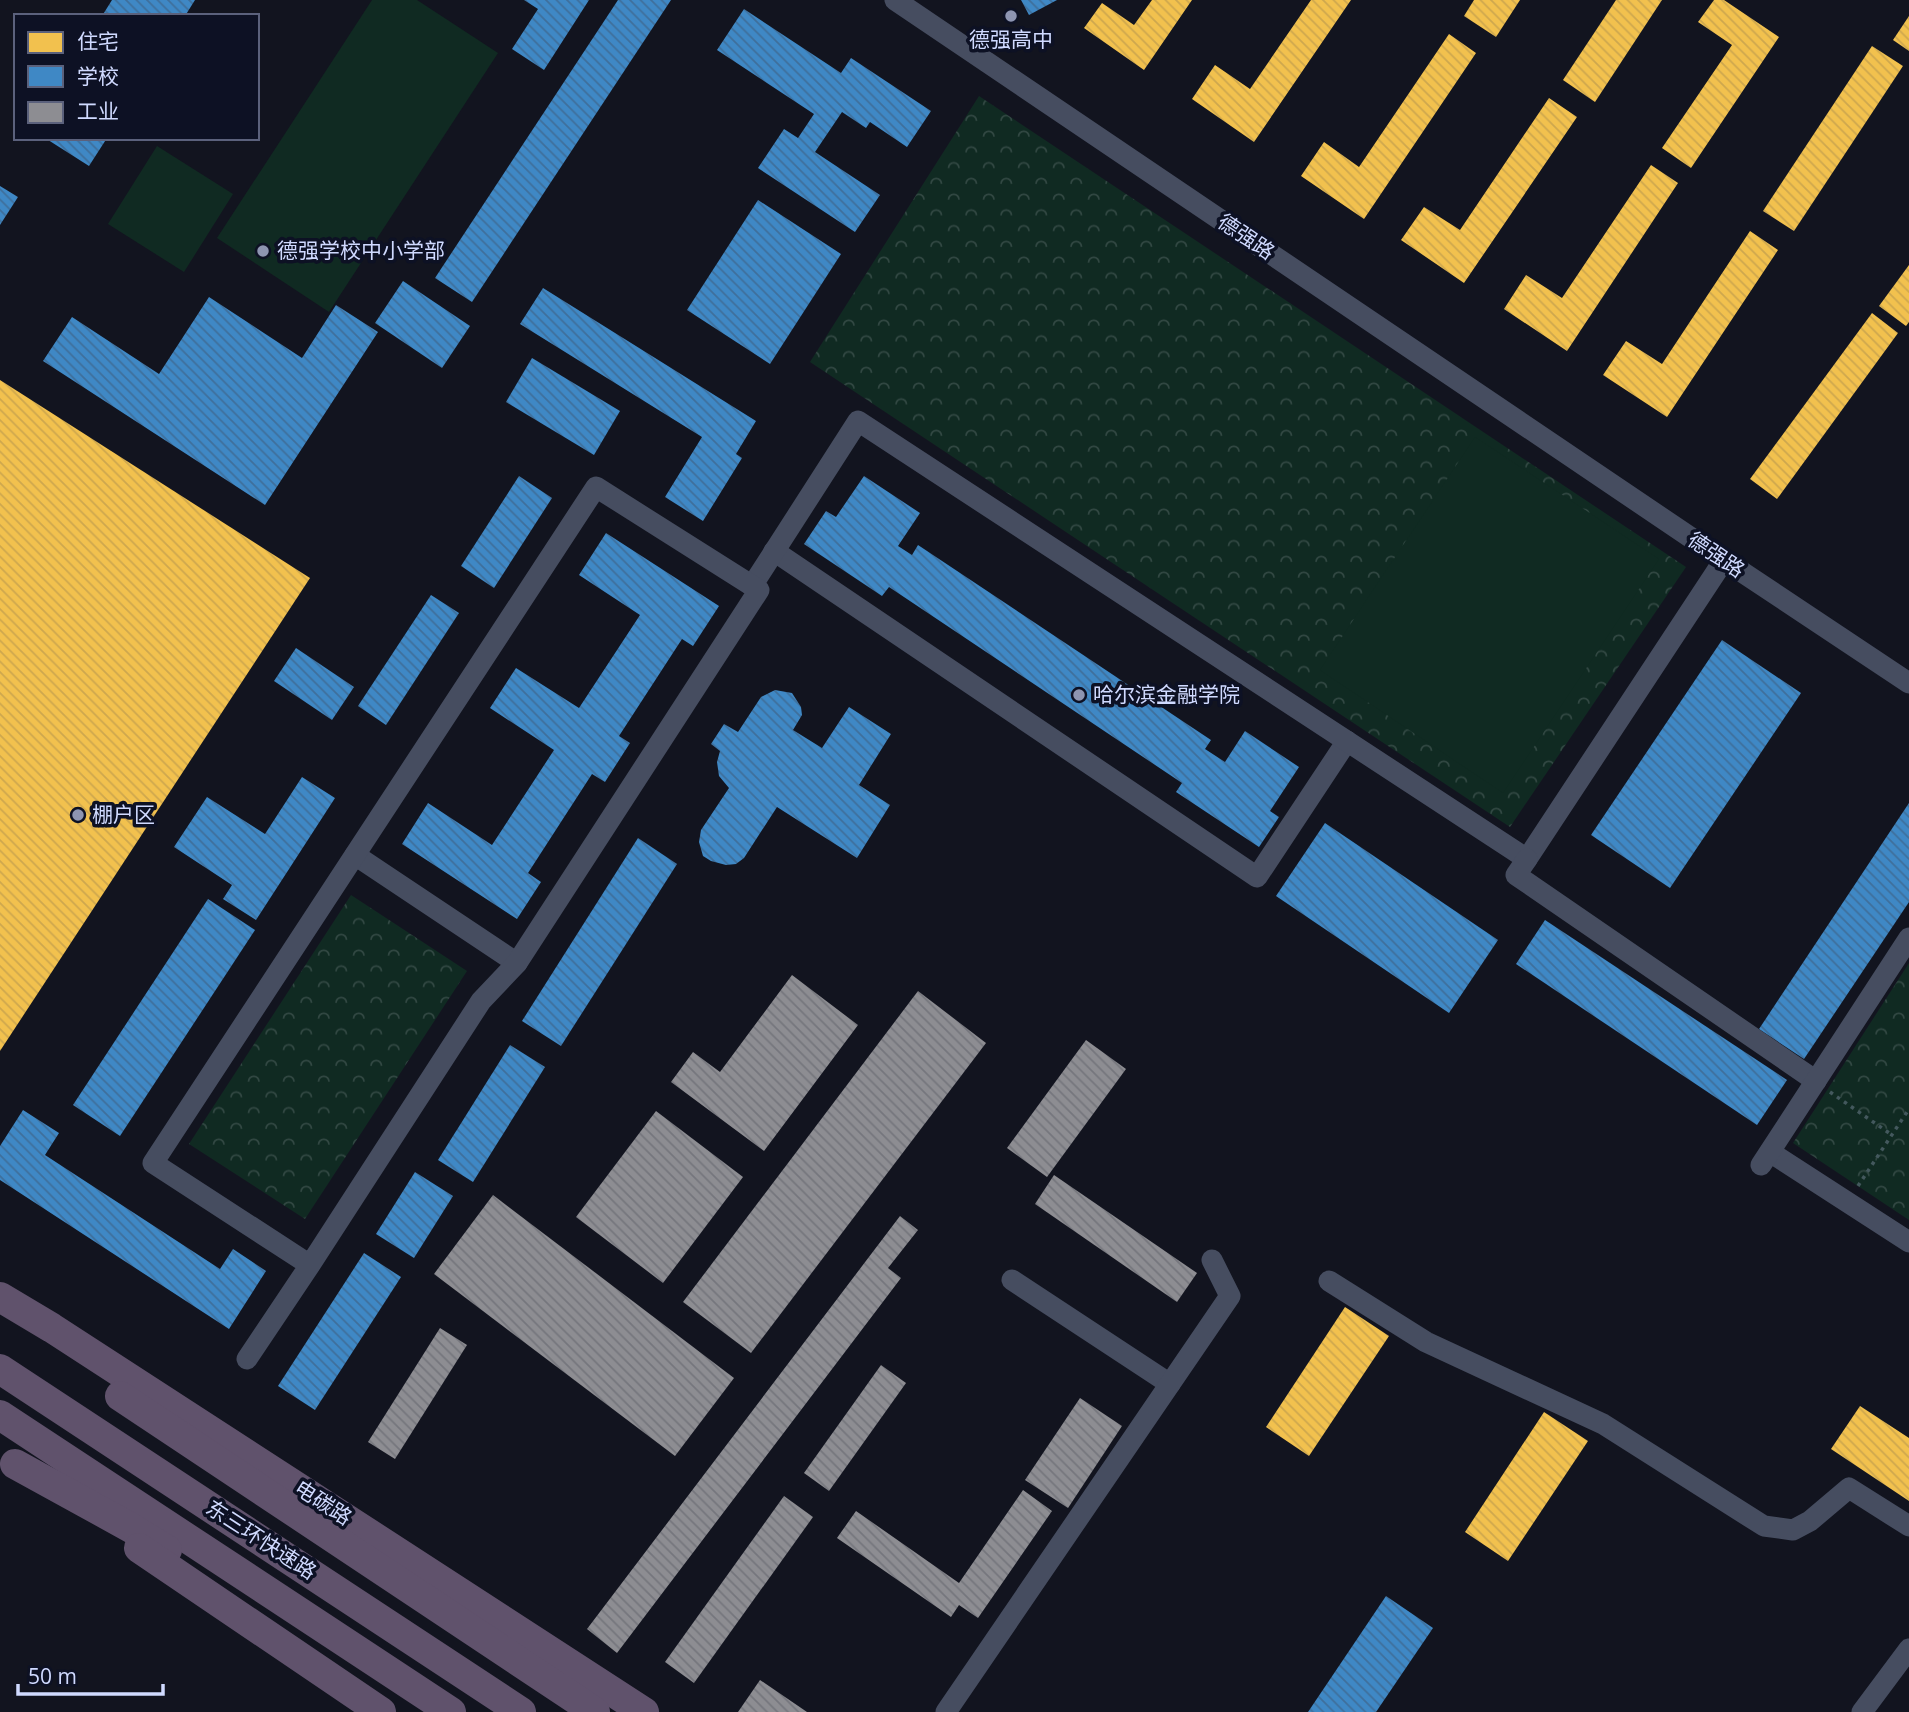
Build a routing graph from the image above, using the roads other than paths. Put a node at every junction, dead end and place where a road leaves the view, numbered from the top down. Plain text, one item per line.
1 (895, 0) edge
2 (921, 0) edge
3 (775, 551) junction
4 (1724, 561) junction
5 (1755, 582) junction
6 (752, 586) junction
7 (1909, 682) edge
8 (1347, 741) junction
9 (355, 855) junction
10 (1527, 859) junction
11 (1909, 938) edge
12 (517, 963) junction
13 (1816, 1081) junction
14 (1909, 1242) edge
15 (1212, 1260) dead end
16 (310, 1265) junction
17 (1012, 1280) dead end
18 (1329, 1281) dead end
19 (0, 1297) edge
20 (0, 1318) edge
21 (247, 1359) dead end
22 (0, 1368) edge
23 (1170, 1384) junction
24 (0, 1415) edge
25 (7, 1459) edge
26 (1909, 1526) edge
27 (1909, 1650) edge
28 (589, 1708) edge
29 (414, 1711) edge
30 (381, 1712) edge
31 (451, 1712) edge
32 (521, 1712) edge
33 (644, 1712) edge
34 (946, 1712) edge
35 (1862, 1712) edge

1 - 4 street, 德强路
2 - 5 street, 德强路
3 - 6 street
3 - 8 street
3 - 8 street
4 - 5 street, 德强路
4 - 10 street
5 - 7 street
6 - 9 street
6 - 12 street
8 - 10 street
9 - 12 street
9 - 16 street
10 - 13 street
11 - 13 street
12 - 16 street
13 - 14 street
15 - 23 street
16 - 21 street
17 - 23 street
18 - 26 street
19 - 33 highway, 电碳路
20 - 28 highway
22 - 32 highway, 东三环快速路
23 - 34 street
24 - 31 highway, 东三环快速路
25 - 29 highway
25 - 30 highway
27 - 35 street

